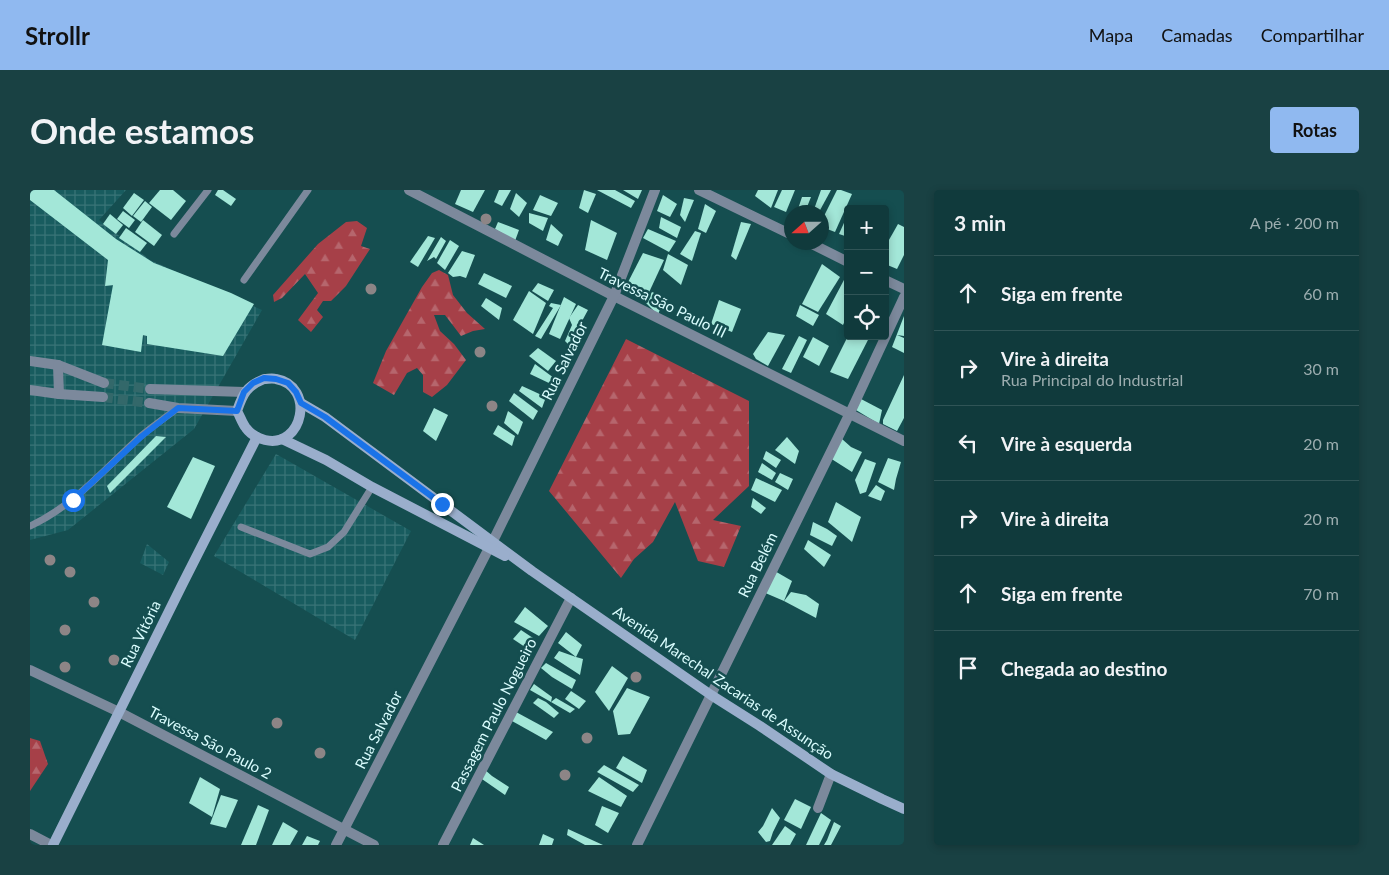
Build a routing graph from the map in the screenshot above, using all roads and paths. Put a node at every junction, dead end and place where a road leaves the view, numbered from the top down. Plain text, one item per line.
1 (208, 190) edge
2 (308, 190) edge
3 (408, 190) edge
4 (655, 190) edge
5 (699, 190) edge
6 (784, 231) edge
7 (174, 234) dead end
8 (824, 250) edge
9 (844, 260) edge
10 (244, 280) dead end
11 (889, 282) edge
12 (904, 289) edge
13 (614, 296) junction
14 (904, 297) edge
15 (30, 361) edge
16 (58, 365) junction
17 (104, 383) tunnel mouth
18 (150, 389) tunnel mouth
19 (30, 390) edge
20 (244, 392) junction
21 (59, 394) junction
22 (103, 398) tunnel mouth
23 (149, 403) tunnel mouth
24 (301, 403) junction
25 (178, 408) junction
26 (237, 411) junction
27 (850, 413) junction
28 (257, 438) junction
29 (282, 438) junction
30 (904, 440) edge
31 (372, 487) junction
32 (30, 526) edge
33 (241, 527) dead end
34 (491, 544) junction
35 (571, 598) junction
36 (30, 670) edge
37 (711, 695) junction
38 (119, 712) junction
39 (831, 774) junction
40 (818, 808) dead end
41 (904, 809) edge
42 (344, 830) junction
43 (30, 834) edge
44 (52, 845) edge
45 (336, 845) edge
46 (374, 845) edge
47 (443, 845) edge
48 (637, 845) edge

1 - 7 lane
2 - 10 lane
3 - 13 street, Travessa São Paulo III
4 - 13 street, Rua Salvador
5 - 6 street
8 - 9 street
11 - 12 street
13 - 27 street, Travessa São Paulo III
13 - 34 street, Rua Salvador
14 - 27 street, Rua Belém
15 - 16 street
16 - 17 street
16 - 21 street
18 - 20 street
19 - 21 street
20 - 24 main road
20 - 26 main road
21 - 22 street
23 - 25 street
24 - 29 main road
24 - 34 main road, Avenida Marechal Zacarias de Assunção
25 - 26 street
25 - 32 lane
26 - 28 main road
27 - 30 street, Travessa São Paulo III
27 - 37 street, Rua Belém
28 - 29 main road
28 - 38 main road, Rua Vitória
29 - 31 main road, Avenida Marechal Zacarias de Assunção
31 - 33 lane
31 - 34 main road, Avenida Marechal Zacarias de Assunção
34 - 35 main road, Avenida Marechal Zacarias de Assunção
34 - 42 street, Rua Salvador
35 - 37 main road, Avenida Marechal Zacarias de Assunção
35 - 47 street, Passagem Paulo Nogueiro
36 - 38 street, Travessa São Paulo 2
37 - 39 main road, Avenida Marechal Zacarias de Assunção
37 - 48 street, Rua Belém
38 - 42 street, Travessa São Paulo 2
38 - 44 main road, Rua Vitória
39 - 40 street
39 - 41 main road, Avenida Marechal Zacarias de Assunção
42 - 45 street, Rua Salvador
42 - 46 street, Travessa São Paulo 2
43 - 44 street

